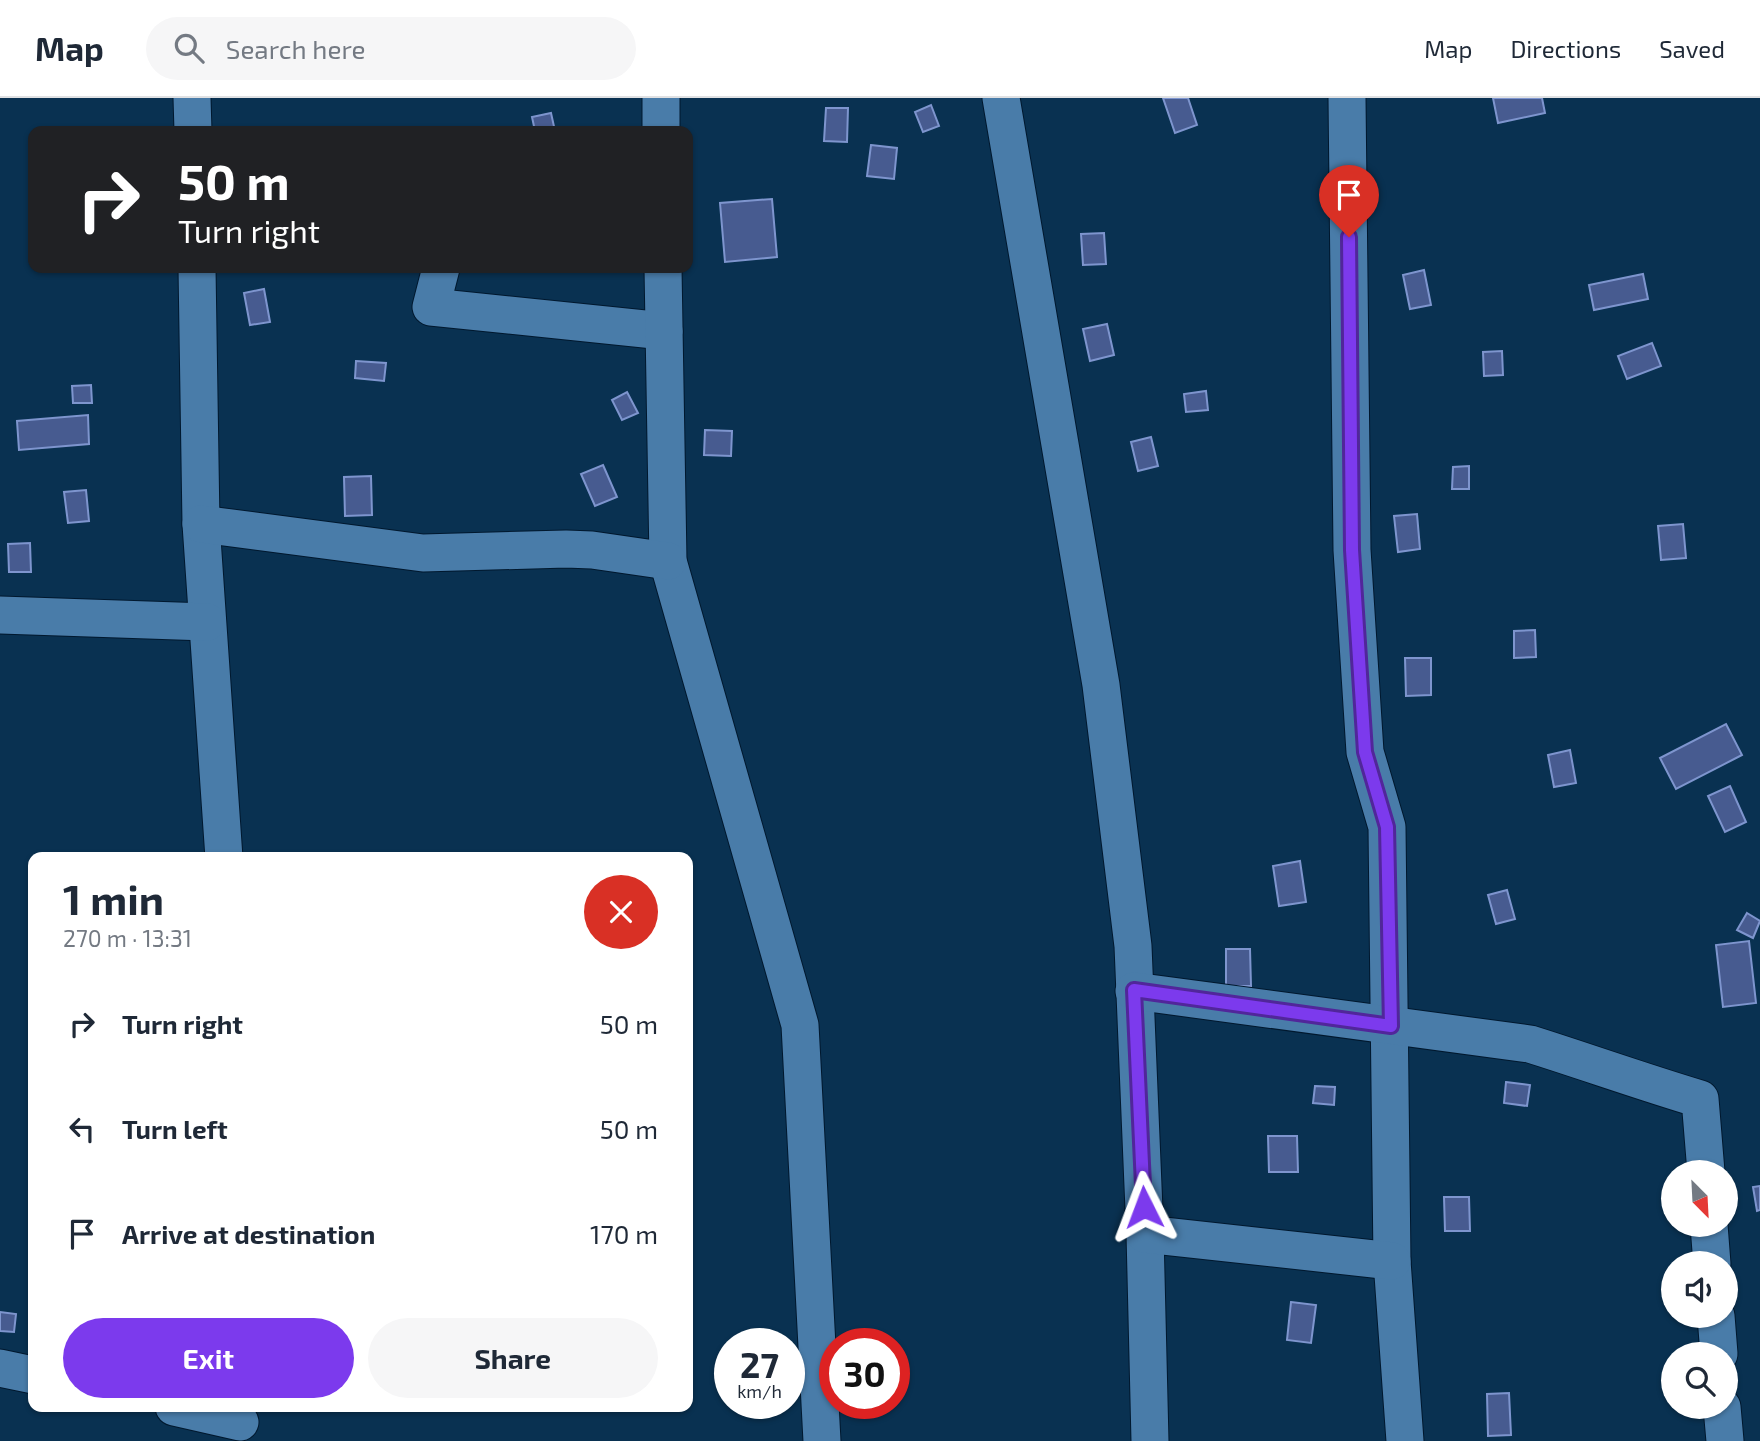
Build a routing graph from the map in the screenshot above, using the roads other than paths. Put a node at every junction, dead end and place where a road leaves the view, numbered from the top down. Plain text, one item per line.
1 (192, 98) edge
2 (661, 98) edge
3 (1002, 98) edge
4 (1347, 98) edge
5 (193, 126) edge
6 (661, 126) edge
7 (197, 273) edge
8 (440, 273) edge
9 (663, 273) edge
10 (664, 331) junction
11 (201, 524) junction
12 (668, 561) junction
13 (0, 615) edge
14 (207, 622) junction
15 (224, 852) edge
16 (1134, 990) junction
17 (1391, 1026) junction
18 (1705, 1160) edge
19 (1145, 1234) junction
20 (1392, 1261) junction
21 (0, 1368) edge
22 (28, 1375) edge
23 (195, 1412) edge
24 (1723, 1419) edge
25 (240, 1423) edge
26 (822, 1441) edge
27 (1150, 1441) edge
28 (1405, 1441) edge
29 (1725, 1441) edge

1 - 5 street
2 - 6 street
3 - 16 street
4 - 17 street
7 - 11 street
8 - 10 street
9 - 10 street
10 - 12 street
11 - 12 street
11 - 14 street
12 - 26 street
13 - 14 street
14 - 15 street
16 - 17 street
16 - 19 street
17 - 18 street
17 - 20 street
19 - 20 street
19 - 27 street
20 - 28 street
21 - 22 street
23 - 25 street
24 - 29 street

